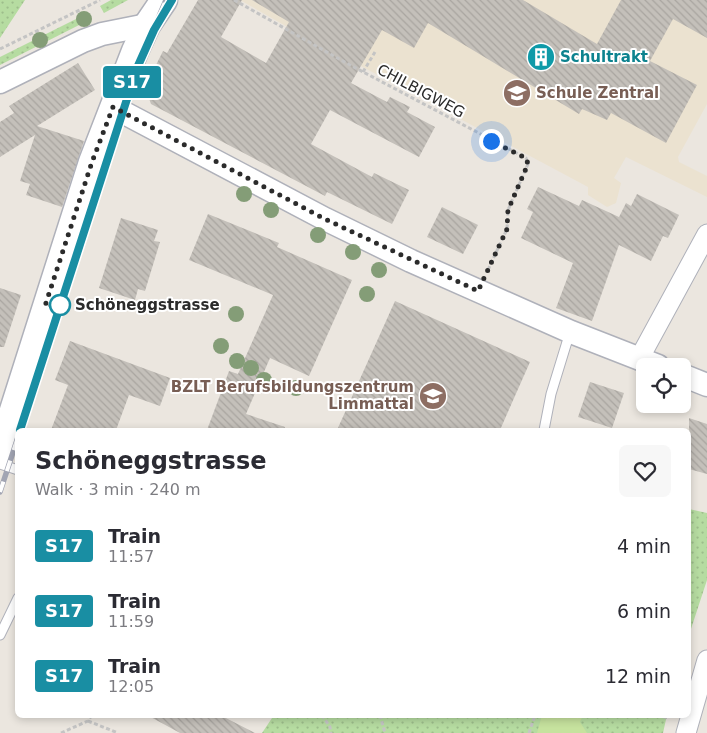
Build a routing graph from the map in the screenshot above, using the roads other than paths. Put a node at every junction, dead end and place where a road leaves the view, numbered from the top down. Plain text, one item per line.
1 (164, 0) edge
2 (147, 25) junction
3 (0, 82) edge
4 (113, 107) junction
5 (707, 234) edge
6 (570, 332) junction
7 (636, 358) edge
8 (650, 358) edge
9 (691, 379) edge
10 (707, 385) edge
11 (544, 428) edge
12 (0, 451) edge
13 (0, 464) edge
14 (15, 469) edge
15 (15, 604) edge
16 (0, 635) edge
17 (707, 660) edge
18 (691, 716) edge
19 (690, 718) edge
20 (686, 733) edge

1 - 2 main road
2 - 3 street
2 - 4 main road
4 - 6 street
4 - 12 main road
5 - 8 street
6 - 7 street
6 - 11 lane
9 - 10 street
13 - 14 lane
15 - 16 lane
17 - 18 street
19 - 20 street

